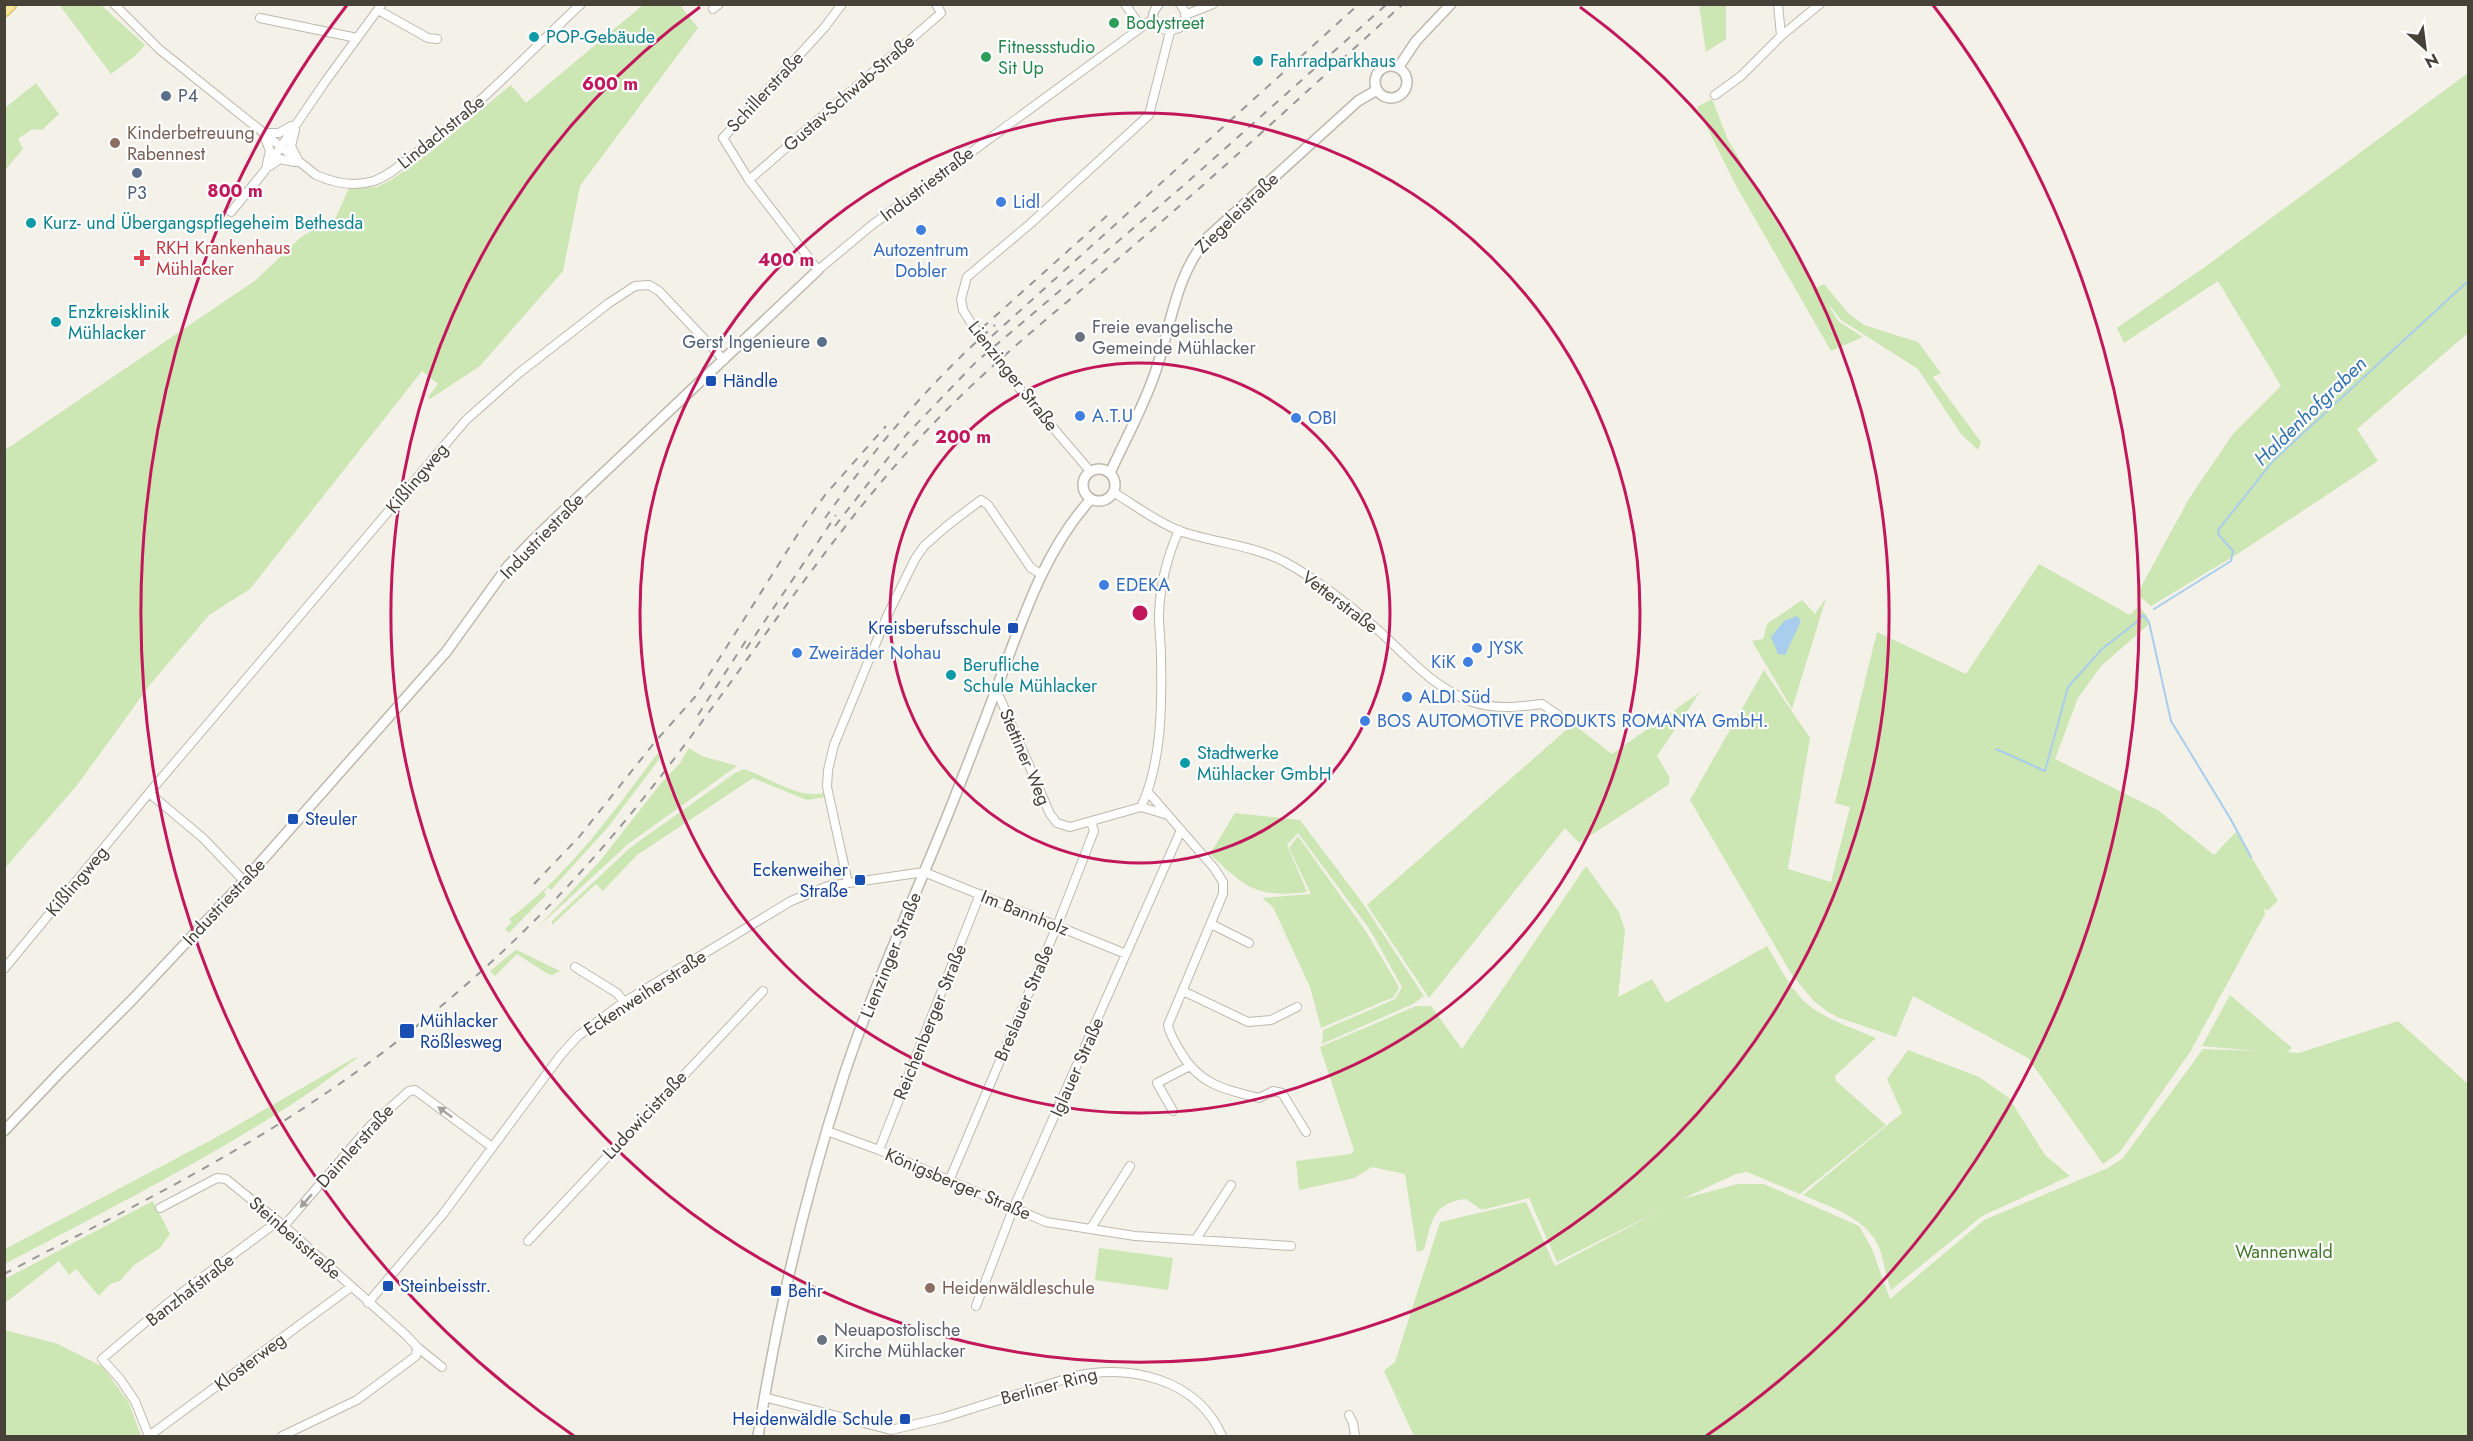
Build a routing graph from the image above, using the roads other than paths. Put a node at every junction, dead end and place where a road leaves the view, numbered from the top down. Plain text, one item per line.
1 (10, 4) edge
2 (114, 4) edge
3 (581, 4) edge
4 (842, 4) edge
5 (936, 4) edge
6 (1125, 4) edge
7 (1159, 4) edge
8 (1180, 4) edge
9 (1213, 4) edge
10 (1451, 4) edge
11 (1778, 4) edge
12 (1820, 4) edge
13 (380, 7) edge
14 (4, 10) edge
15 (1185, 15) junction
16 (260, 18) dead end
17 (1154, 18) junction
18 (1141, 27) junction
19 (1170, 32) junction
20 (1781, 36) junction
21 (357, 38) junction
22 (437, 39) dead end
23 (1398, 68) junction
24 (1377, 90) junction
25 (1715, 95) dead end
26 (301, 117) junction
27 (261, 132) junction
28 (280, 147) junction
29 (304, 166) junction
30 (263, 173) junction
31 (749, 180) junction
32 (231, 212) dead end
33 (818, 270) junction
34 (724, 360) junction
35 (1090, 471) junction
36 (1110, 473) junction
37 (1113, 492) junction
38 (1091, 499) junction
39 (1179, 530) junction
40 (1041, 574) junction
41 (994, 696) junction
42 (1558, 715) dead end
43 (1148, 792) junction
44 (149, 793) junction
45 (1141, 807) junction
46 (1168, 815) junction
47 (1091, 822) junction
48 (1181, 830) junction
49 (924, 872) junction
50 (244, 881) junction
51 (848, 883) junction
52 (980, 894) junction
53 (1210, 924) junction
54 (1057, 926) junction
55 (1249, 943) dead end
56 (1126, 954) junction
57 (575, 967) dead end
58 (4, 969) edge
59 (763, 991) dead end
60 (1183, 991) junction
61 (624, 1002) junction
62 (1297, 1007) dead end
63 (1188, 1067) junction
64 (1173, 1111) dead end
65 (4, 1131) edge
66 (827, 1131) junction
67 (1306, 1132) dead end
68 (492, 1148) junction
69 (879, 1150) junction
70 (1130, 1166) dead end
71 (949, 1182) junction
72 (1232, 1185) dead end
73 (160, 1208) dead end
74 (1013, 1209) junction
75 (281, 1224) junction
76 (1092, 1228) junction
77 (1196, 1239) junction
78 (528, 1240) dead end
79 (1291, 1246) dead end
80 (351, 1287) junction
81 (368, 1303) junction
82 (976, 1305) dead end
83 (417, 1347) junction
84 (442, 1367) dead end
85 (764, 1397) junction
86 (1349, 1415) dead end
87 (889, 1433) edge
88 (149, 1436) edge
89 (282, 1437) edge
90 (758, 1437) edge
91 (1222, 1437) edge
92 (1355, 1437) edge

1 - 14 main road
2 - 27 street, Lindachstraße
3 - 29 street, Lindachstraße
4 - 31 street, Schillerstraße
5 - 31 street, Gustav-Schwab-Straße
6 - 18 street
7 - 17 street
8 - 15 street
9 - 15 street
10 - 23 street, Ziegeleistraße
11 - 20 street
12 - 20 street
13 - 21 street
13 - 22 street
15 - 19 street
16 - 21 street
17 - 18 street, Industriestraße
17 - 19 street
18 - 33 street, Industriestraße
19 - 35 street, Lienzinger Straße, bridge
20 - 25 street
21 - 26 street
23 - 24 street, Ziegeleistraße
23 - 24 street
24 - 36 street, Ziegeleistraße
26 - 27 street
26 - 28 street
26 - 29 street
27 - 28 street, Lindachstraße
27 - 30 street
28 - 29 street, Lindachstraße
28 - 30 street
29 - 30 street
30 - 32 street
31 - 33 street, Schillerstraße
33 - 34 street, Industriestraße
34 - 44 street, Kißlingweg
34 - 50 street, Industriestraße
35 - 36 street
35 - 38 street
36 - 37 street
37 - 38 street
37 - 39 street, Vetterstraße
38 - 40 street, Lienzinger Straße
39 - 42 street, Vetterstraße
39 - 43 street
40 - 41 street, Lienzinger Straße
40 - 51 street
41 - 47 street, Stettiner Weg
41 - 49 street, Lienzinger Straße
43 - 45 street
43 - 46 street
44 - 50 street
44 - 58 street, Kißlingweg
45 - 46 street
45 - 47 street, Stettiner Weg
46 - 48 street
47 - 54 street, Breslauer Straße
48 - 53 street
48 - 56 street, Iglauer Straße
49 - 51 street, Eckenweiherstraße
49 - 52 street, Im Bannholz
49 - 66 street, Lienzinger Straße
50 - 65 street, Industriestraße
51 - 61 street, Eckenweiherstraße
52 - 54 street, Im Bannholz
52 - 69 street, Reichenberger Straße
53 - 55 street
53 - 60 street
54 - 56 street, Im Bannholz
54 - 71 street, Breslauer Straße
56 - 74 street, Iglauer Straße
57 - 61 street
59 - 78 street, Ludowicistraße
60 - 62 street
60 - 63 street
61 - 68 street, Eckenweiherstraße
63 - 64 street
63 - 67 street
66 - 69 street, Königsberger Straße
66 - 85 street, Lienzinger Straße
68 -> 75 street, Daimlerstraße
68 - 81 street, Eckenweiherstraße
69 - 71 street, Königsberger Straße
70 - 76 street
71 - 74 street, Königsberger Straße
72 - 77 street
73 - 75 street, Steinbeisstraße
74 - 76 street, Königsberger Straße
74 - 82 street, Iglauer Straße
75 - 80 street, Steinbeisstraße
75 - 88 street, Banzhafstraße
76 - 77 street, Königsberger Straße
77 - 79 street, Königsberger Straße
80 - 81 street, Steinbeisstraße
80 - 88 street, Klosterweg
81 - 83 street, Steinbeisstraße
83 - 84 street, Steinbeisstraße
83 - 89 street
85 - 87 street, Berliner Ring
85 - 90 street, Lienzinger Straße
86 - 92 street
87 - 91 street, Berliner Ring

